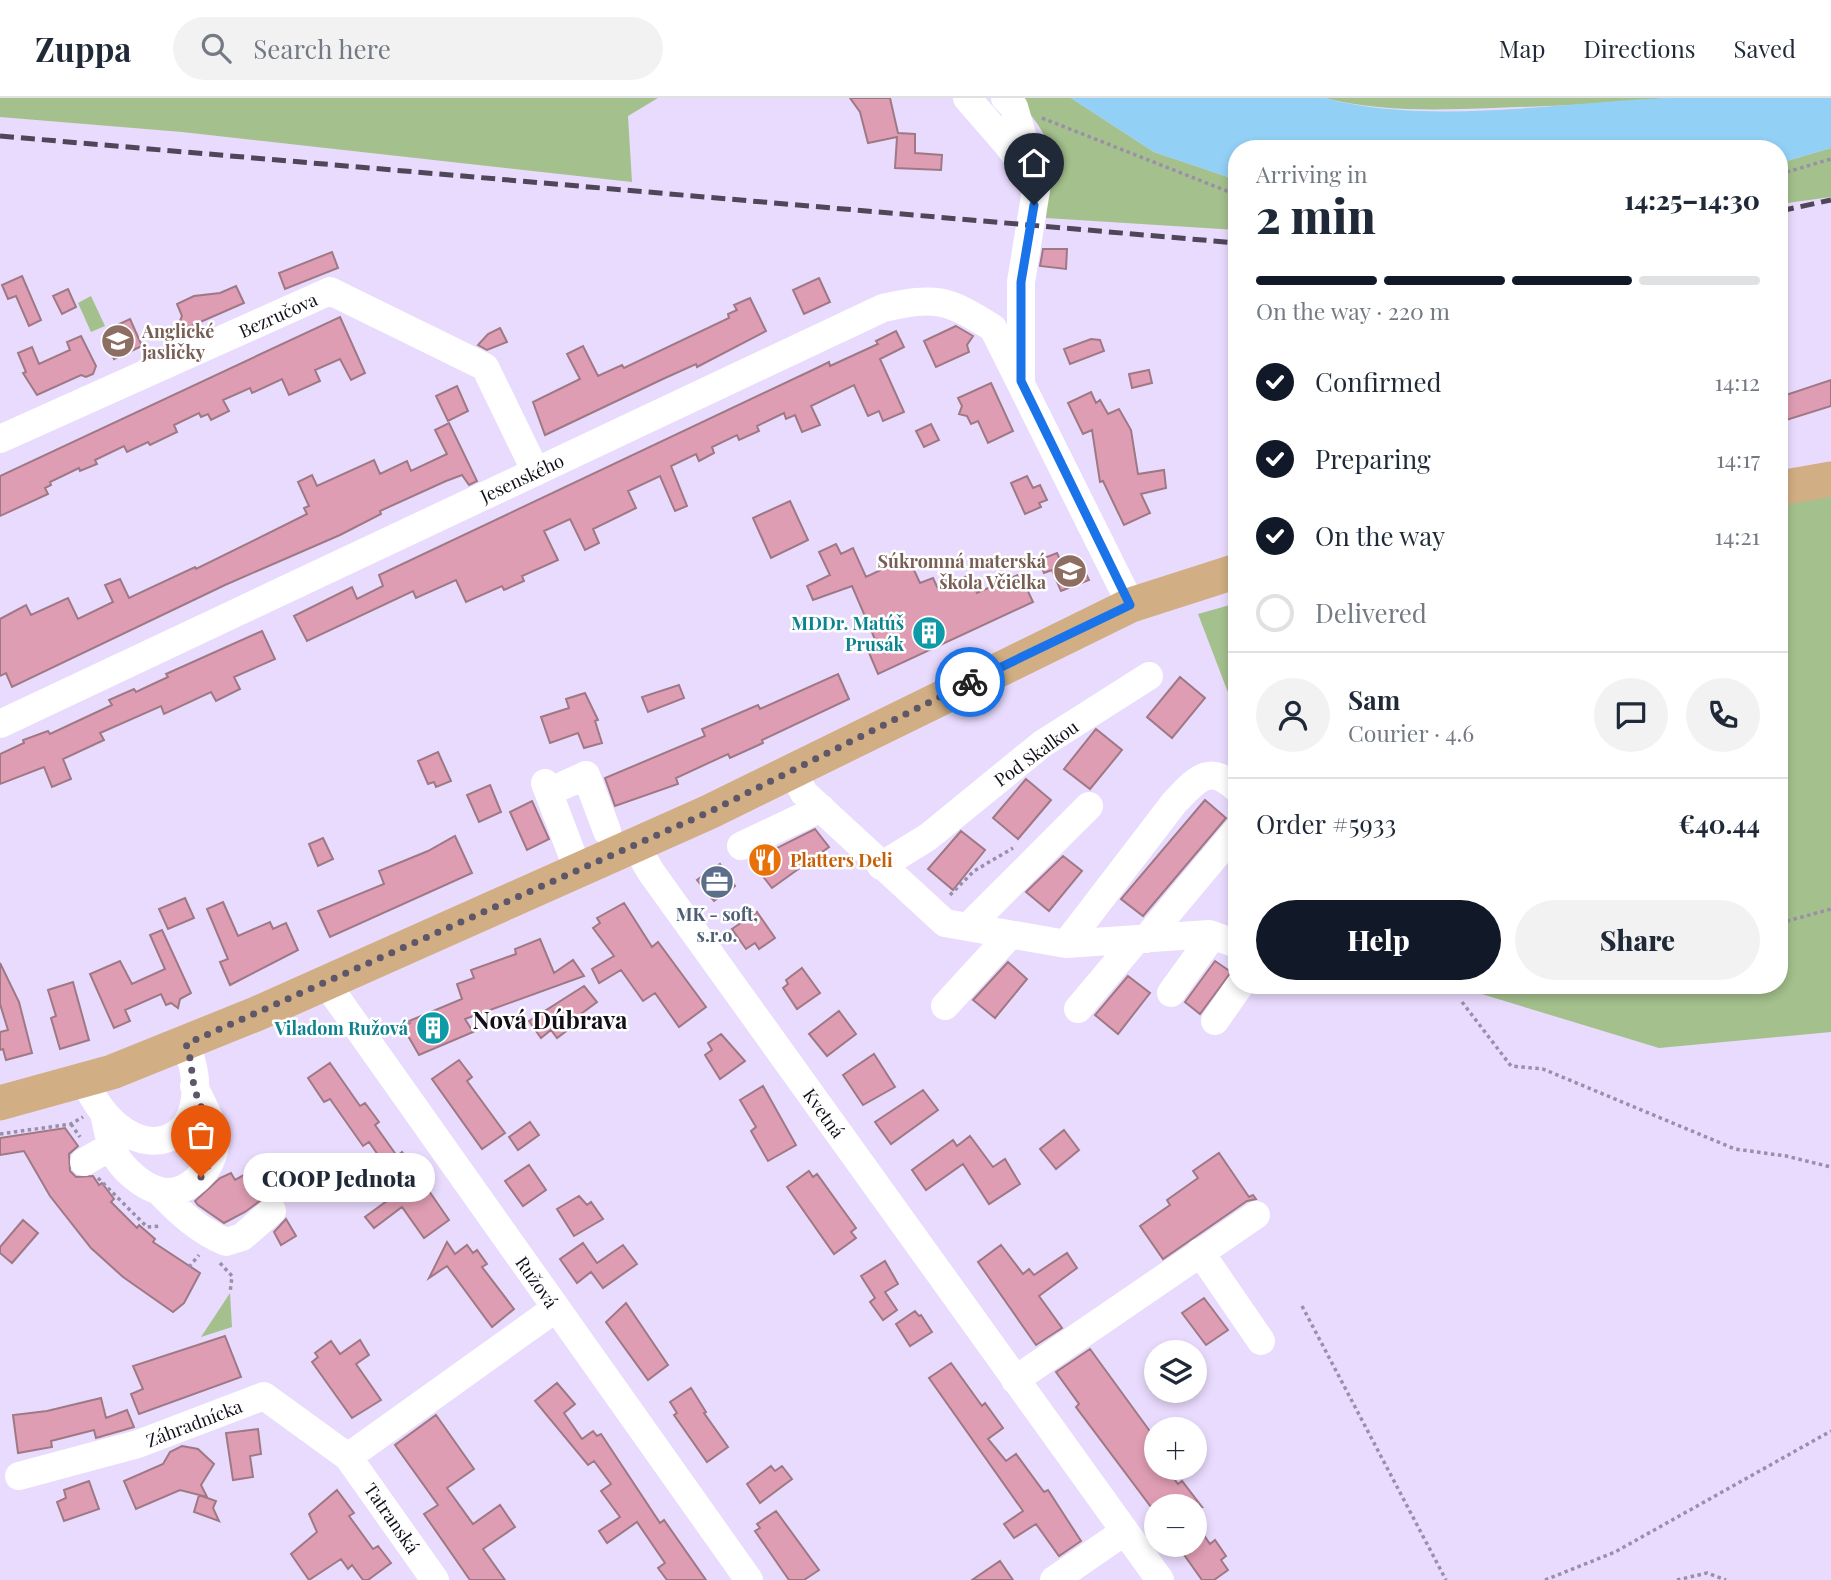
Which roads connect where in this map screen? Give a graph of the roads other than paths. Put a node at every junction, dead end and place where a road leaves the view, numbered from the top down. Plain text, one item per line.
1 (967, 98) edge
2 (1009, 103) edge
3 (1037, 184) junction
4 (1021, 381) junction
5 (0, 439) edge
6 (536, 472) junction
7 (1831, 479) edge
8 (1788, 487) edge
9 (1228, 574) edge
10 (1130, 605) junction
11 (1149, 676) dead end
12 (0, 724) edge
13 (793, 772) junction
14 (1228, 780) edge
15 (1089, 806) dead end
16 (821, 808) junction
17 (621, 838) junction
18 (1228, 840) edge
19 (741, 846) dead end
20 (881, 866) junction
21 (578, 870) junction
22 (968, 927) junction
23 (1010, 934) junction
24 (1141, 939) junction
25 (1225, 940) edge
26 (1066, 944) junction
27 (326, 983) junction
28 (1171, 993) dead end
29 (1234, 994) edge
30 (945, 1006) dead end
31 (1078, 1009) dead end
32 (1215, 1021) dead end
33 (186, 1044) junction
34 (85, 1080) junction
35 (194, 1086) junction
36 (0, 1103) edge
37 (104, 1114) junction
38 (112, 1146) junction
39 (83, 1162) dead end
40 (159, 1191) junction
41 (272, 1211) dead end
42 (1256, 1215) dead end
43 (1200, 1252) junction
44 (556, 1308) junction
45 (1262, 1341) dead end
46 (1015, 1380) junction
47 (348, 1457) junction
48 (19, 1476) dead end
49 (1124, 1532) junction
50 (435, 1580) edge
51 (749, 1580) edge
52 (1054, 1580) edge
53 (1160, 1580) edge

1 - 3 street
2 - 3 street
3 - 4 street, Jesenského
4 - 6 street, Jesenského
4 - 10 street, Jesenského
5 - 6 street, Bezručova
6 - 12 street, Jesenského
7 - 8 main road
9 - 10 main road
10 - 13 main road
11 - 20 street, Pod Skalkou
13 - 16 street
13 - 17 main road
14 - 26 street
15 - 22 street
16 - 19 street
16 - 20 street
17 - 21 main road
17 - 21 street, Kvetná
17 - 46 street, Kvetná
18 - 24 street
20 - 22 street
21 - 27 main road
22 - 23 street
23 - 26 street
23 - 30 street
24 - 25 street
24 - 26 street
24 - 31 street
25 - 28 street
27 - 33 main road
27 - 44 street, Ružová
29 - 32 street
33 - 34 main road
33 - 35 street
34 - 36 main road
34 - 37 street
35 - 37 street
35 - 40 street
37 - 38 street
38 - 39 street
38 - 40 street
40 - 41 street
42 - 43 street
43 - 45 street
43 - 46 street
44 - 47 street
44 - 51 street, Ružová
46 - 49 street, Kvetná
47 - 48 street, Záhradnícka
47 - 50 street, Tatranská
49 - 52 street
49 - 53 street, Kvetná

